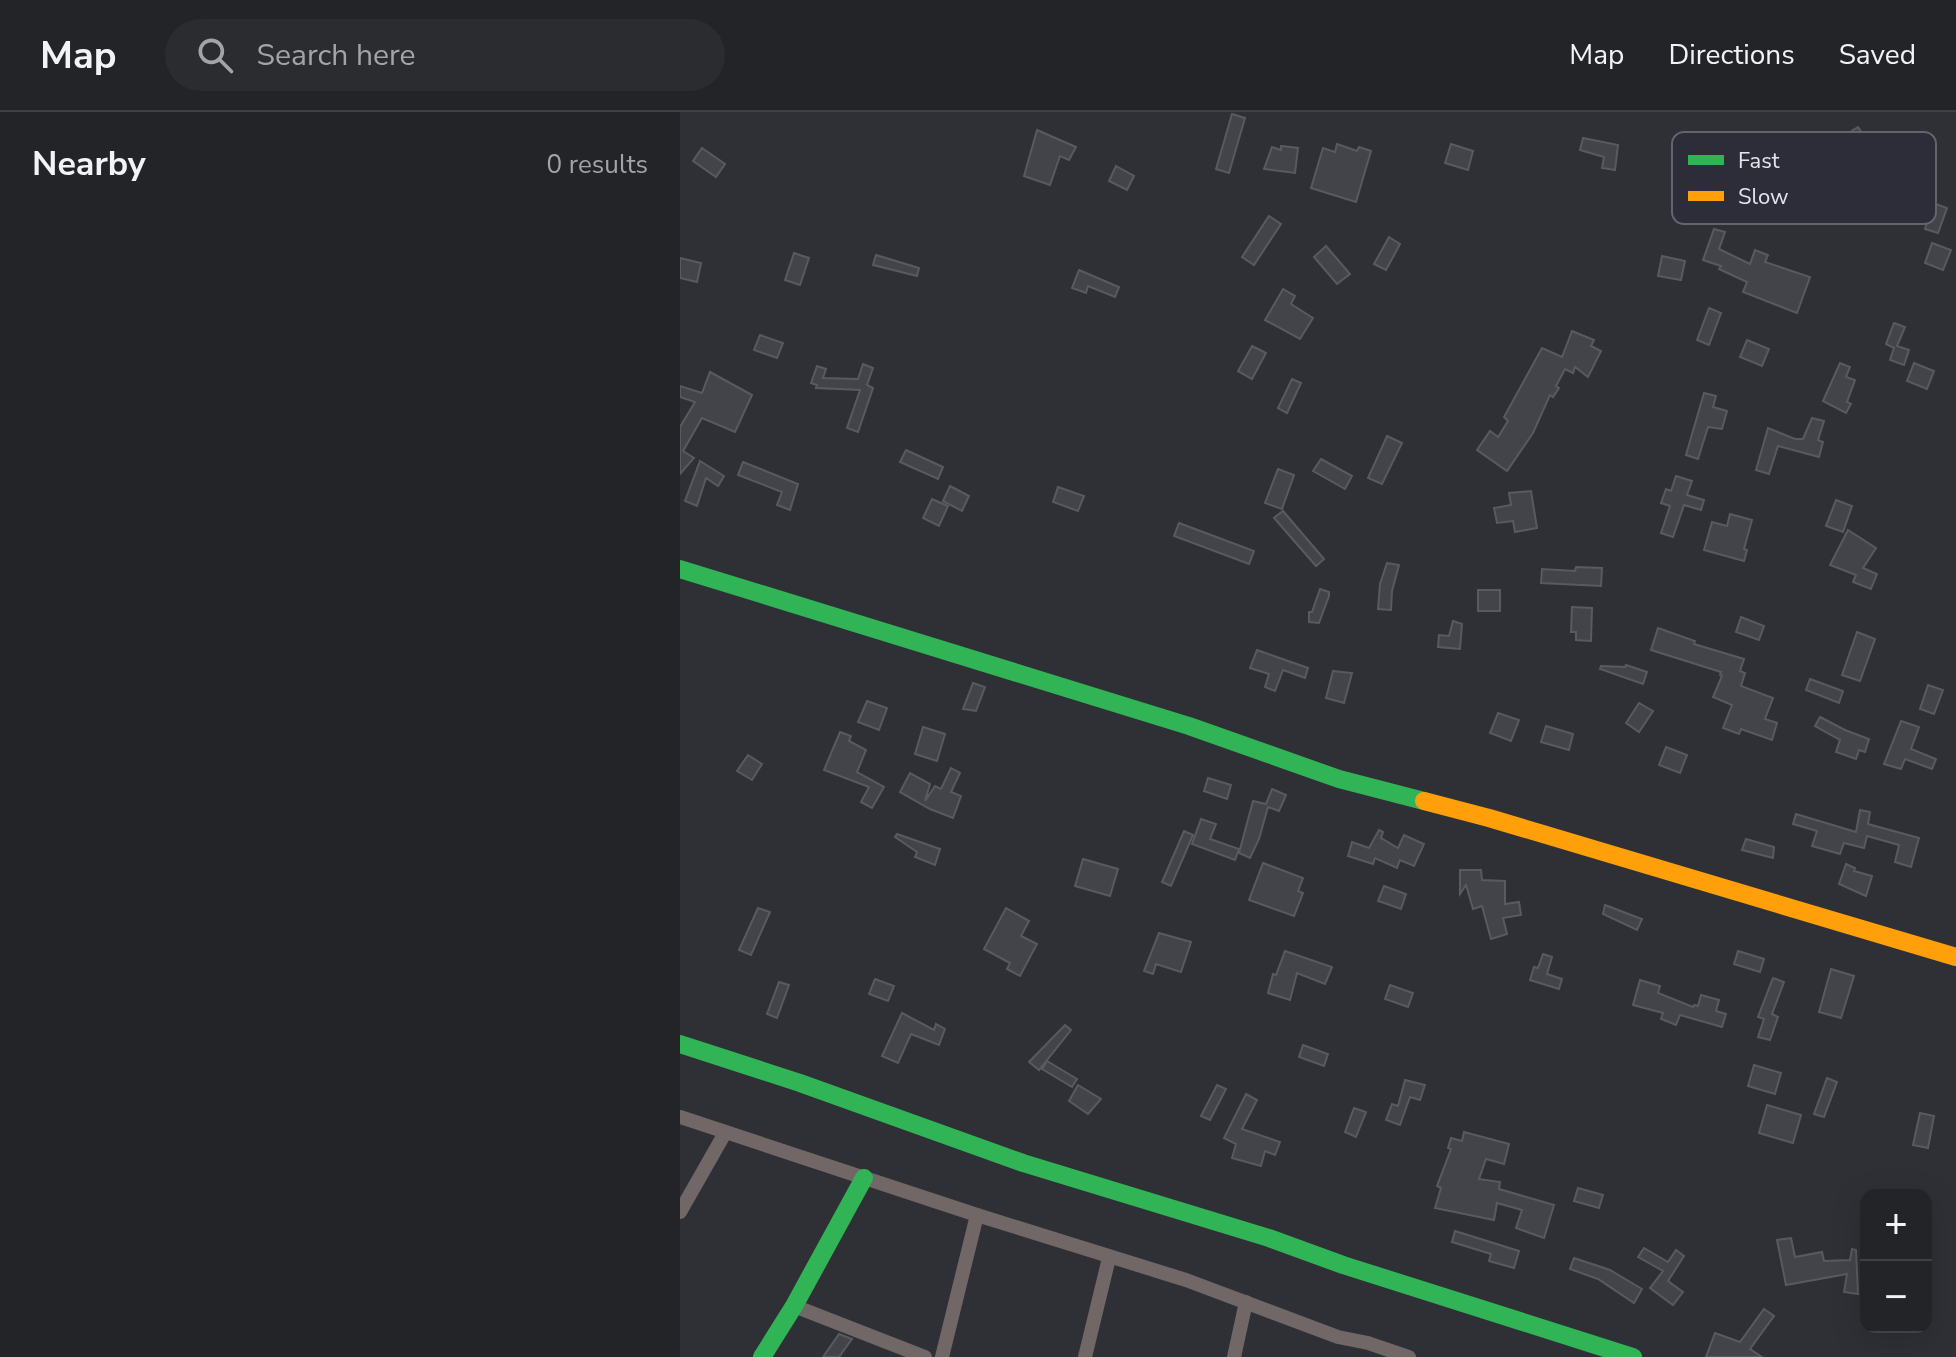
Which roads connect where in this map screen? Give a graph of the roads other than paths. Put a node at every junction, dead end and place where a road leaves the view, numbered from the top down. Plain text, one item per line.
1 (680, 569) edge
2 (1956, 957) edge
3 (680, 1044) edge
4 (680, 1117) edge
5 (725, 1133) junction
6 (864, 1178) junction
7 (680, 1212) edge
8 (977, 1215) junction
9 (1109, 1258) junction
10 (1246, 1302) junction
11 (794, 1306) junction
12 (1366, 1350) edge
13 (762, 1357) edge
14 (925, 1357) edge
15 (942, 1357) edge
16 (1085, 1357) edge
17 (1234, 1357) edge
18 (1409, 1357) edge
19 (1633, 1357) edge

1 - 2 street
3 - 19 street
4 - 5 street
5 - 6 street
5 - 7 street
6 - 8 street
6 - 11 street
8 - 9 street
8 - 15 street
9 - 10 street
9 - 16 street
10 - 12 street
10 - 17 street
11 - 13 street
11 - 14 street
12 - 18 street

